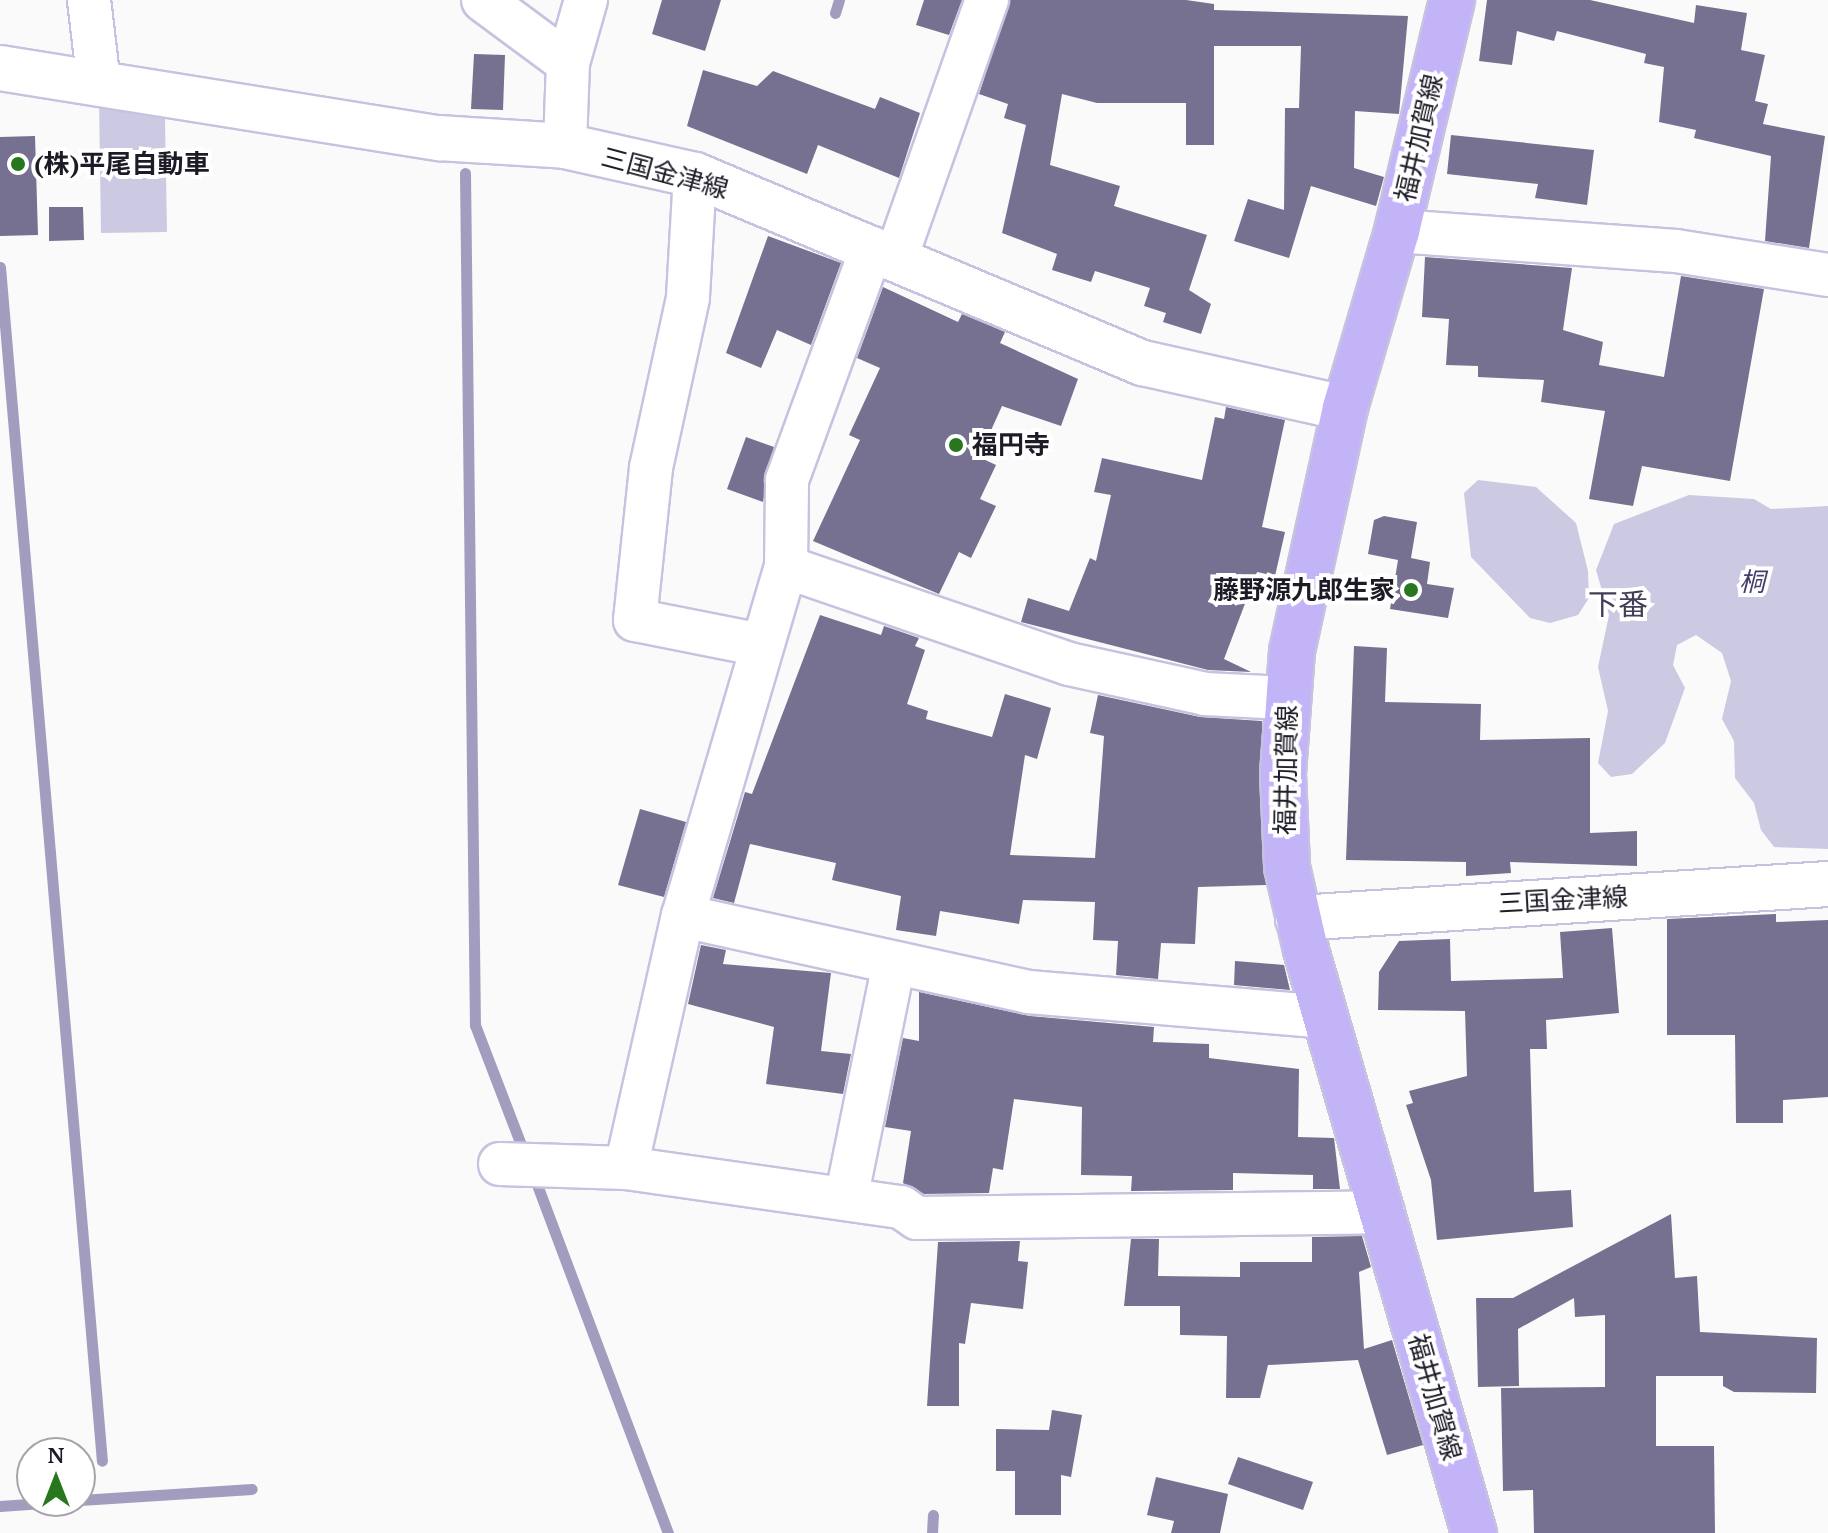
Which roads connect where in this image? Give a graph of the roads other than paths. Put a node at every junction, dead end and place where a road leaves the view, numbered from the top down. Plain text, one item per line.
1 (89, 0) edge
2 (483, 0) edge
3 (586, 0) edge
4 (987, 0) edge
5 (1452, 0) edge
6 (568, 63) junction
7 (0, 68) edge
8 (99, 84) junction
9 (565, 146) junction
10 (695, 175) junction
11 (1397, 231) junction
12 (884, 253) junction
13 (1828, 275) edge
14 (1345, 408) junction
15 (786, 567) junction
16 (761, 645) junction
17 (1286, 698) junction
18 (1828, 884) edge
19 (683, 916) junction
20 (1298, 918) junction
21 (893, 967) junction
22 (1325, 1017) junction
23 (500, 1164) dead end
24 (626, 1168) junction
25 (846, 1199) junction
26 (1383, 1212) junction
27 (1474, 1533) edge

1 - 8 street
2 - 6 street
3 - 6 street
4 - 12 street
5 - 11 main road, 福井加賀線
6 - 9 street
7 - 8 main road, 三国金津線
8 - 9 main road, 三国金津線
9 - 10 main road, 三国金津線
10 - 12 main road, 三国金津線
10 - 16 street
11 - 13 street
11 - 14 main road, 福井加賀線
12 - 14 main road, 三国金津線
12 - 15 street
14 - 17 main road, 福井加賀線
15 - 16 street
15 - 17 street
16 - 19 street
17 - 20 main road, 福井加賀線
18 - 20 main road, 三国金津線
19 - 21 street
19 - 24 street
20 - 22 main road, 福井加賀線
21 - 22 street
21 - 25 street
22 - 26 main road, 福井加賀線
23 - 24 street
24 - 25 street
25 - 26 street
26 - 27 main road, 福井加賀線

